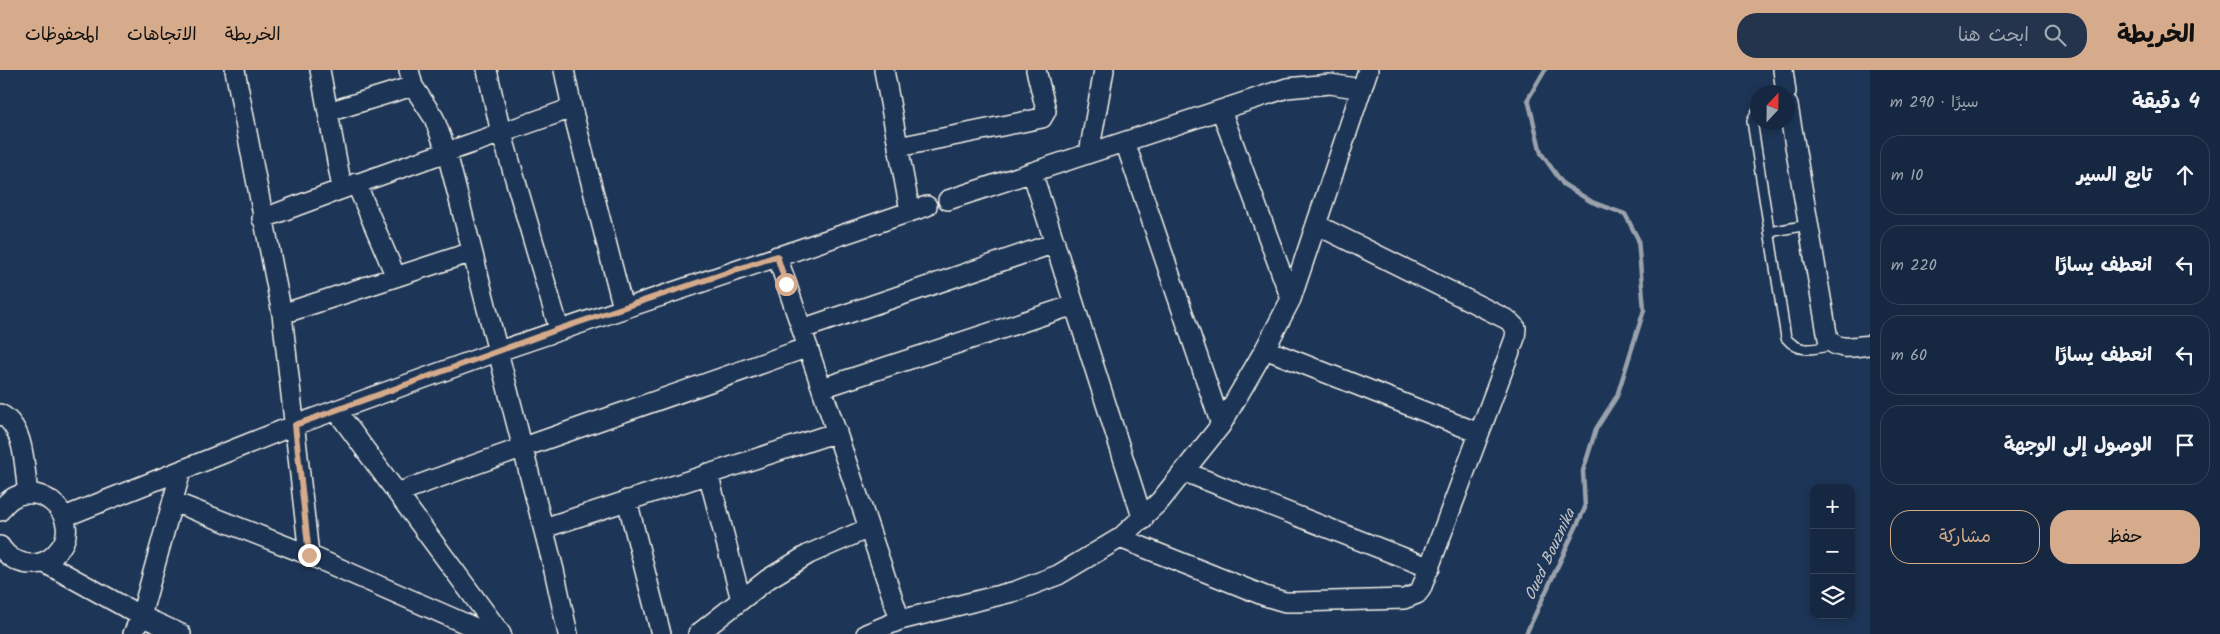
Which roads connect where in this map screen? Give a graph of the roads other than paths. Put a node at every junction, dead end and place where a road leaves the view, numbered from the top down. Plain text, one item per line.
1 (234, 70) edge
2 (320, 70) edge
3 (487, 70) edge
4 (564, 70) edge
5 (884, 70) edge
6 (1036, 70) edge
7 (1104, 70) edge
8 (1368, 70) edge
9 (1783, 70) edge
10 (411, 78) edge
11 (1785, 85) edge
12 (1362, 89) junction
13 (572, 108) junction
14 (1221, 110) junction
15 (328, 112) junction
16 (1753, 130) edge
17 (1792, 130) edge
18 (501, 133) junction
19 (1124, 142) junction
20 (898, 147) junction
21 (447, 153) junction
22 (1089, 153) junction
23 (1032, 172) junction
24 (349, 186) junction
25 (948, 200) dead end
26 (262, 219) junction
27 (1317, 225) junction
28 (1808, 225) junction
29 (1769, 232) junction
30 (1054, 243) junction
31 (472, 252) junction
32 (777, 256) junction
33 (396, 277) junction
34 (1291, 299) junction
35 (1074, 305) junction
36 (623, 308) junction
37 (282, 314) junction
38 (559, 329) junction
39 (802, 329) junction
40 (1833, 345) junction
41 (1870, 345) edge
42 (808, 347) junction
43 (1265, 349) junction
44 (499, 351) junction
45 (822, 388) junction
46 (336, 410) junction
47 (0, 414) edge
48 (295, 425) junction
49 (1221, 425) junction
50 (837, 432) junction
51 (1479, 433) junction
52 (522, 446) junction
53 (182, 470) junction
54 (1185, 472) junction
55 (708, 473) junction
56 (397, 493) junction
57 (28, 494) junction
58 (627, 500) junction
59 (174, 502) junction
60 (0, 511) edge
61 (64, 517) junction
62 (1142, 520) junction
63 (544, 528) junction
64 (869, 528) junction
65 (1120, 538) junction
66 (0, 546) edge
67 (309, 555) junction
68 (43, 562) junction
69 (1430, 568) junction
70 (741, 600) junction
71 (141, 616) junction
72 (900, 620) junction
73 (133, 634) edge
74 (181, 634) edge
75 (489, 634) edge
76 (501, 634) edge
77 (568, 634) edge
78 (661, 634) edge
79 (698, 634) edge
80 (866, 634) edge

1 - 26 street
2 - 15 street
3 - 18 street
4 - 13 street
5 - 20 street
6 - 20 street
7 - 22 street
8 - 12 street
9 - 11 street
10 - 15 street
10 - 21 street
12 - 14 street
12 - 27 street
13 - 18 street
13 - 36 street
14 - 19 street
14 - 34 street
15 - 24 street
16 - 29 lane
17 - 28 street
18 - 21 street
18 - 38 street
19 - 22 street
19 - 49 street
20 - 32 street
21 - 24 street
21 - 31 street
22 - 23 street
23 - 25 street
23 - 30 street
24 - 26 street
24 - 33 street
26 - 37 street
27 - 34 street
27 - 51 street
28 - 29 lane
28 - 40 street
29 - 40 lane
30 - 35 street
30 - 39 street
31 - 33 street
31 - 44 street
32 - 36 street
32 - 39 street
33 - 37 street
34 - 43 street
35 - 45 street
35 - 62 street
36 - 38 street
37 - 48 street
38 - 44 street
39 - 42 street
40 - 41 street
42 - 45 street
42 - 52 street
43 - 49 street
43 - 51 street
44 - 46 street
44 - 52 street
45 - 50 street
46 - 48 street
46 - 56 street
47 - 57 street
48 - 53 street
48 - 67 street
49 - 54 street
50 - 55 street
50 - 64 street
51 - 69 street
52 - 56 street
52 - 63 street
53 - 59 street
53 - 61 street
54 - 62 street
54 - 69 street
55 - 58 street
55 - 70 street
56 - 76 street
57 - 60 street
57 - 61 street
58 - 63 street
58 - 78 street
59 - 67 street
59 - 71 street
61 - 68 street
62 - 65 street
63 - 77 street
64 - 70 street
64 - 72 street
65 - 69 street
65 - 72 street
66 - 68 street
67 - 75 street
68 - 71 street
70 - 79 street
71 - 73 street
71 - 74 street
72 - 80 street

